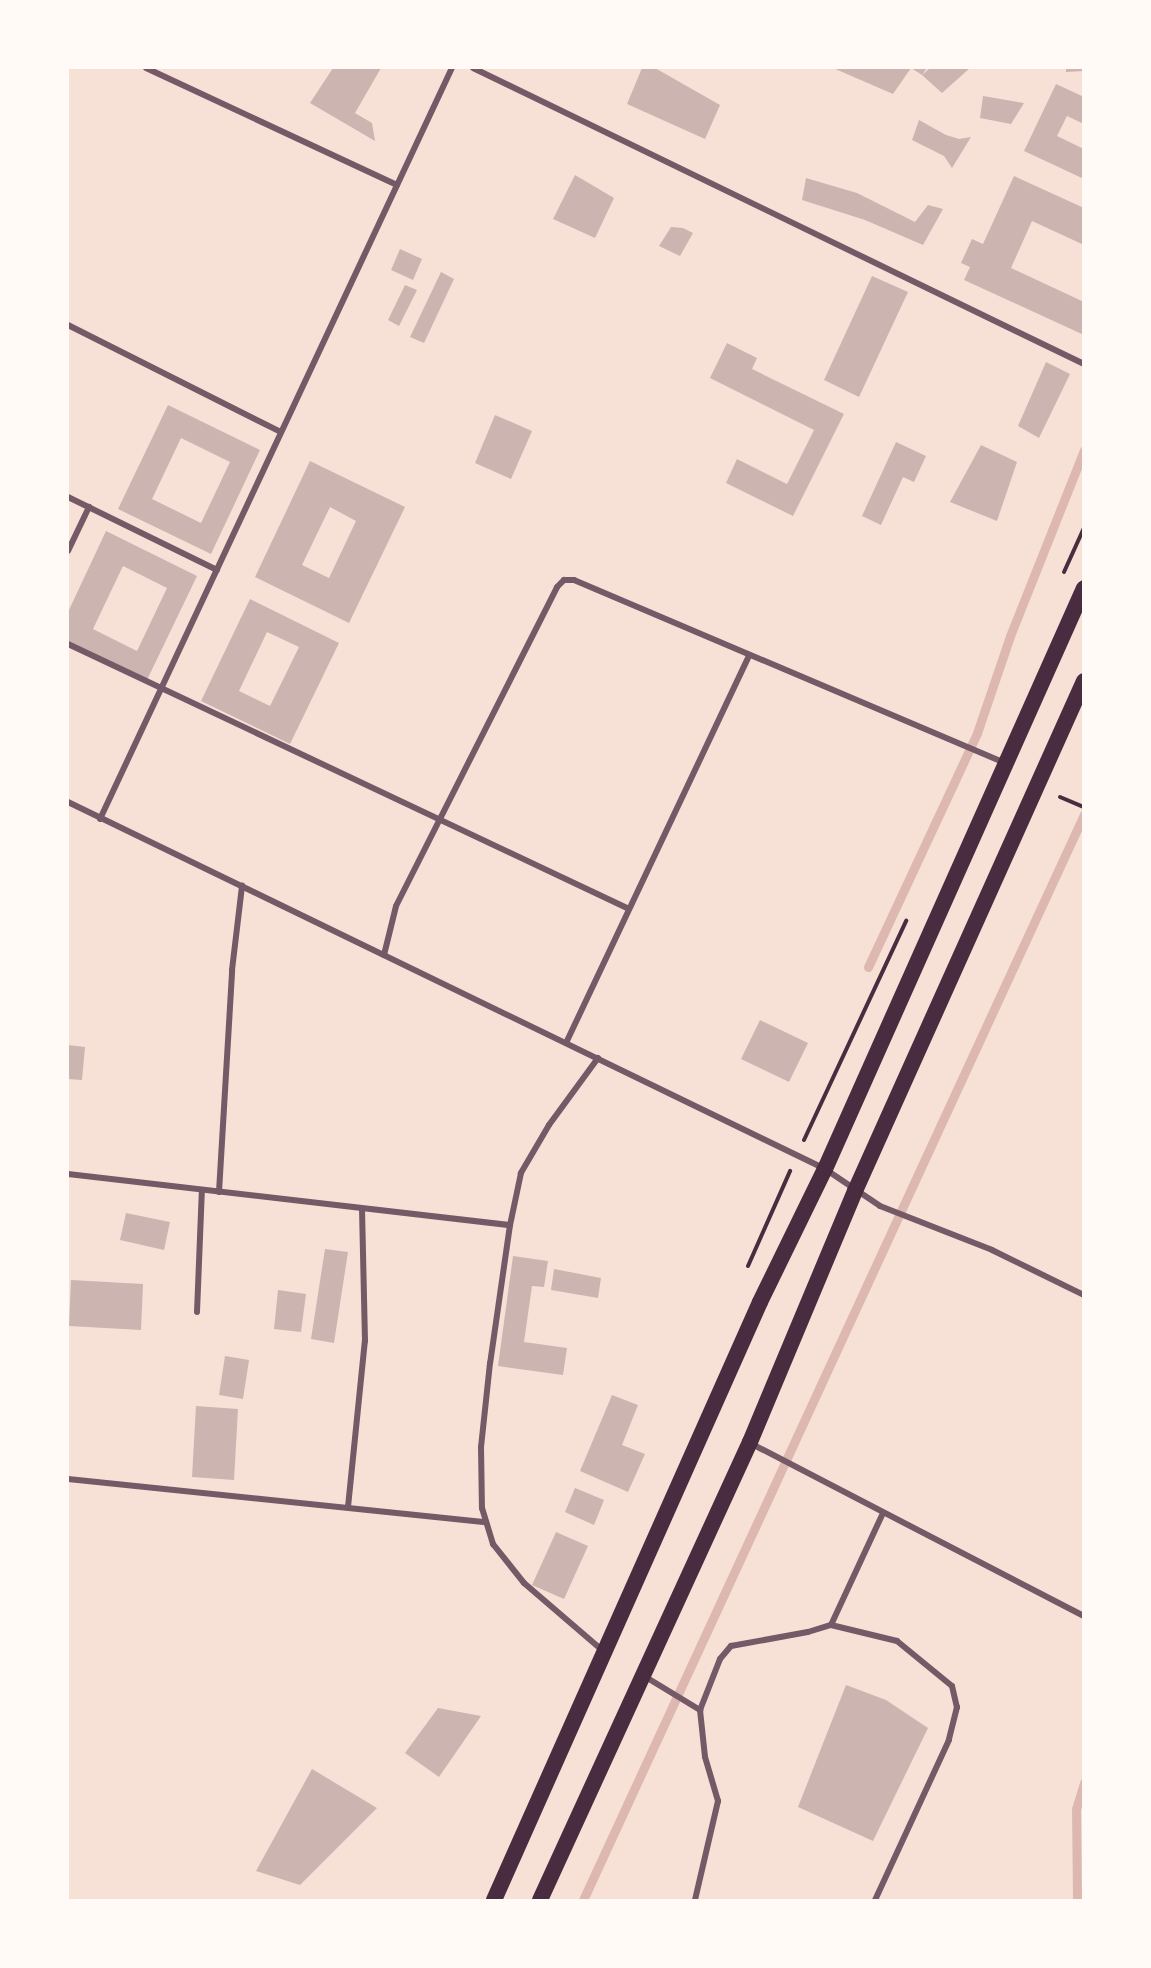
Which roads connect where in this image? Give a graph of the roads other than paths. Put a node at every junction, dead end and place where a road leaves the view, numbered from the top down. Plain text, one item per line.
1 (146, 68) edge
2 (452, 68) edge
3 (473, 68) edge
4 (397, 185) junction
5 (68, 325) edge
6 (1083, 364) edge
7 (281, 432) junction
8 (68, 497) edge
9 (89, 507) junction
10 (68, 551) edge
11 (217, 570) junction
12 (1083, 588) edge
13 (68, 644) edge
14 (749, 655) junction
15 (1083, 681) edge
16 (161, 688) junction
17 (1007, 763) junction
18 (68, 802) edge
19 (100, 819) junction
20 (440, 819) junction
21 (242, 886) junction
22 (629, 909) junction
23 (384, 955) junction
24 (566, 1043) junction
25 (598, 1058) junction
26 (825, 1169) junction
27 (68, 1174) edge
28 (202, 1190) junction
29 (855, 1191) junction
30 (219, 1192) junction
31 (362, 1209) junction
32 (510, 1225) junction
33 (1083, 1294) edge
34 (197, 1312) dead end
35 (750, 1442) junction
36 (68, 1479) edge
37 (348, 1507) junction
38 (883, 1513) junction
39 (486, 1522) junction
40 (1083, 1616) edge
41 (831, 1625) junction
42 (606, 1653) junction
43 (641, 1674) junction
44 (700, 1710) junction
45 (494, 1900) edge
46 (540, 1900) edge
47 (695, 1900) edge
48 (875, 1900) edge

1 - 4 street
2 - 4 street
3 - 6 street
4 - 7 street
5 - 7 street
7 - 11 street
8 - 9 street
9 - 10 street
9 - 11 street
11 - 16 street
12 - 17 highway
13 - 16 street
14 - 17 street
14 - 20 street
14 - 22 street
15 - 29 highway
16 - 19 street
16 - 20 street
17 - 26 highway
18 - 19 street
19 - 21 street
20 - 22 street
20 - 23 street
21 - 23 street
21 - 30 street
22 - 24 street
23 - 24 street
24 - 25 street
25 - 26 street
25 - 32 street
26 - 29 street
26 - 42 highway
27 - 28 street
28 - 30 street
28 - 34 street
29 - 33 street
29 - 35 highway
30 - 31 street
31 - 32 street
31 - 37 street
32 - 39 street
35 - 38 street
35 - 43 highway
36 - 37 street
37 - 39 street
38 - 40 street
38 - 41 street
39 - 42 street
41 - 44 street
41 - 48 street
42 - 45 highway
43 - 44 street
43 - 46 highway
44 - 47 street

